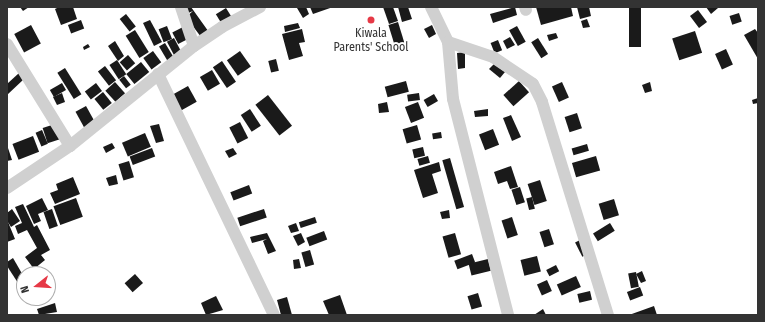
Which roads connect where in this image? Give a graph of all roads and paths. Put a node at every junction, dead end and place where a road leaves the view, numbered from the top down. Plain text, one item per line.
1 (181, 7) edge
2 (260, 7) edge
3 (431, 7) edge
4 (448, 42) junction
5 (7, 44) edge
6 (194, 46) junction
7 (158, 74) junction
8 (70, 146) junction
9 (7, 188) edge
10 (274, 315) edge
11 (508, 315) edge
12 (608, 315) edge

1 - 6 street
2 - 6 street
3 - 4 street
4 - 11 street
4 - 12 street
5 - 8 street
6 - 7 street
7 - 8 street
7 - 10 street
8 - 9 street

